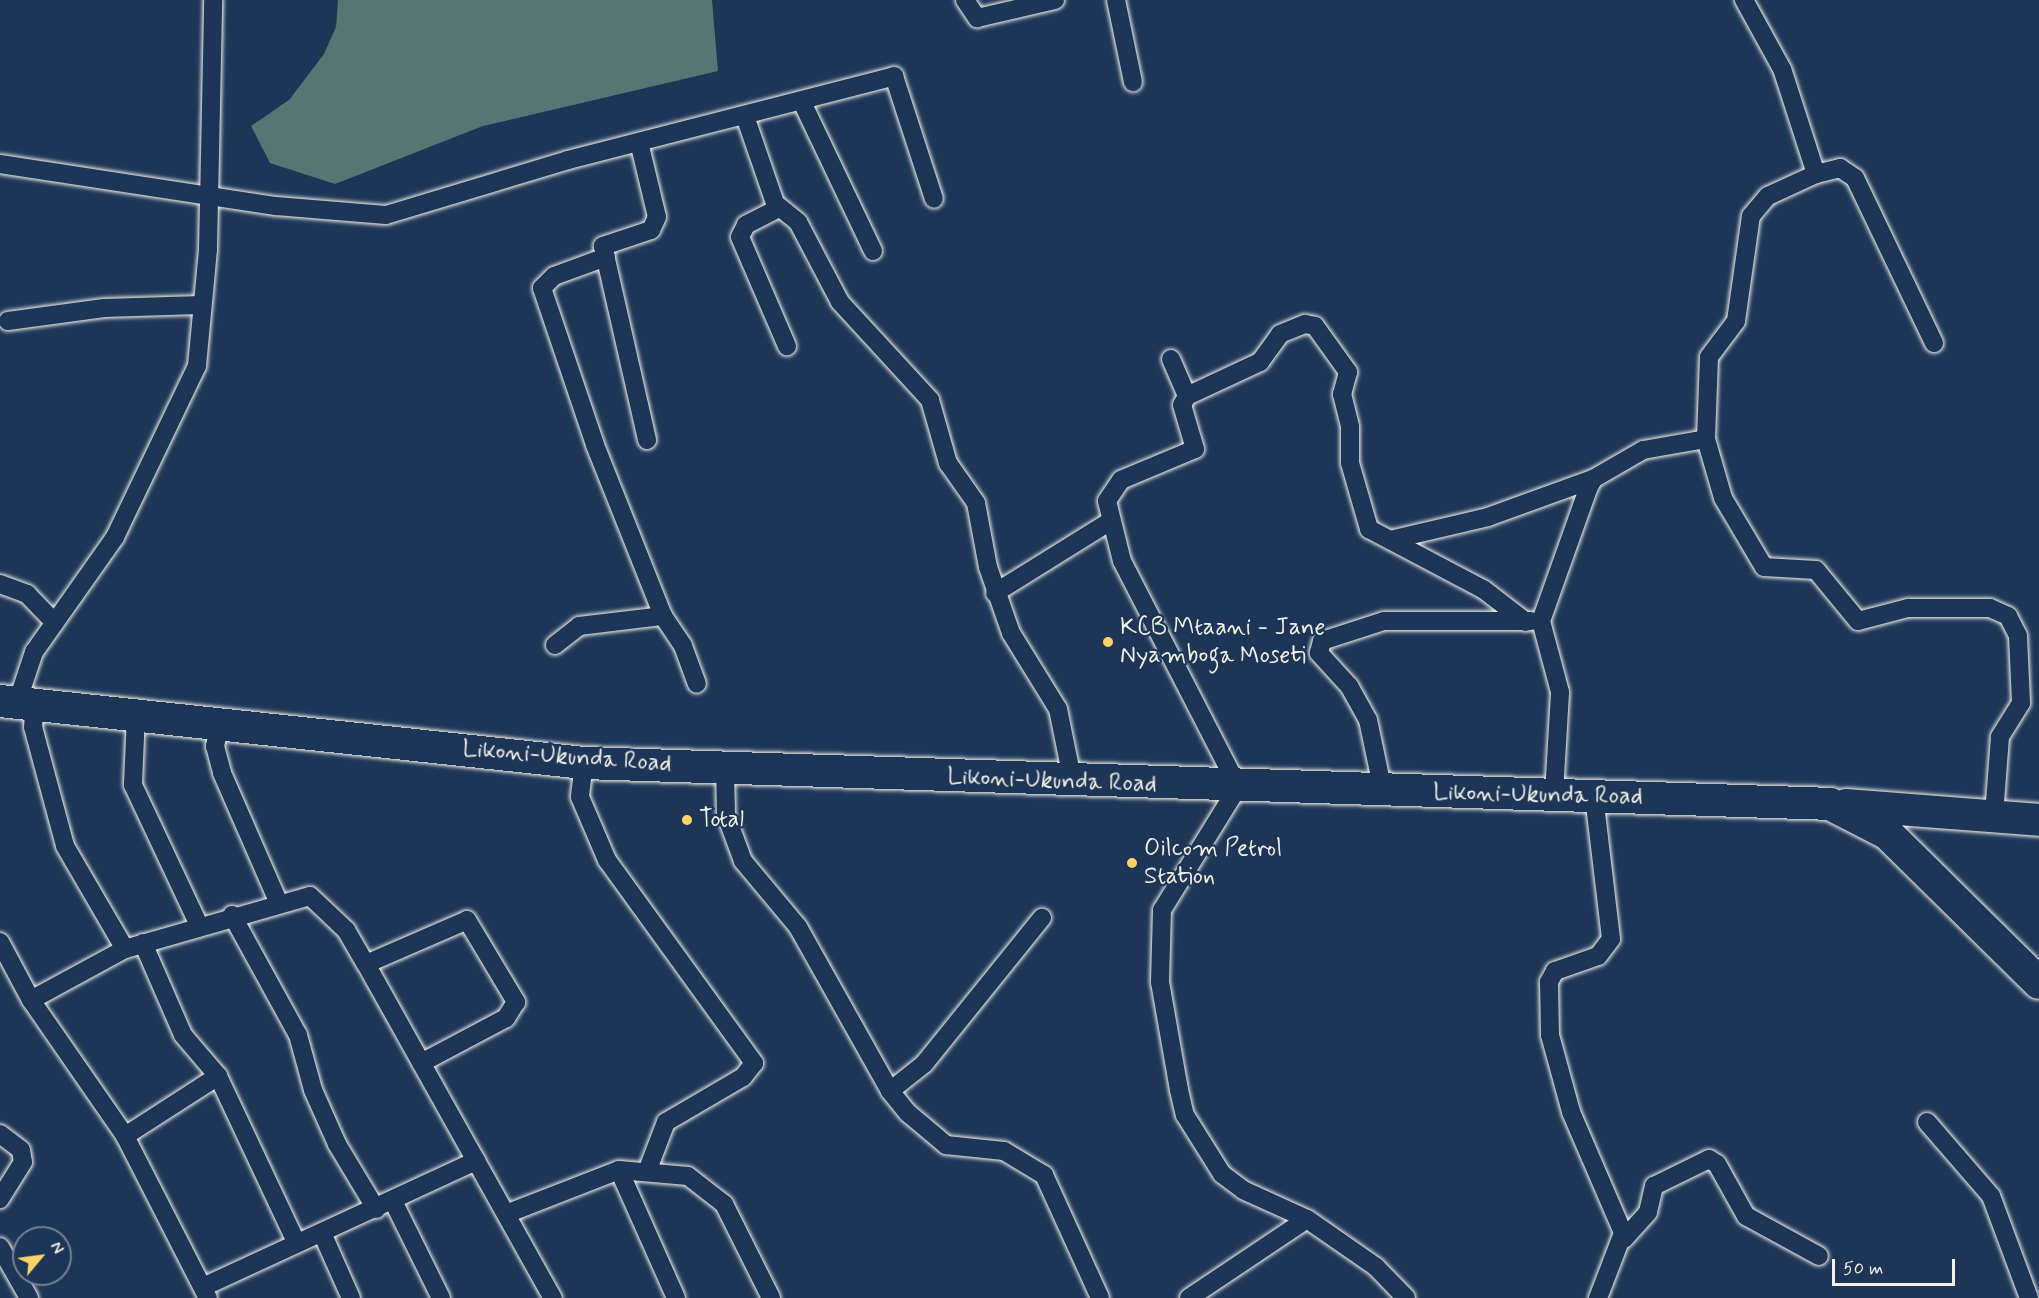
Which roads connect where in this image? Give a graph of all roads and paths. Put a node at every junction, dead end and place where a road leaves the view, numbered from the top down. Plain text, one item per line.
1 (213, 0) edge
2 (965, 0) edge
3 (1055, 0) edge
4 (1116, 0) edge
5 (1743, 0) edge
6 (1133, 82) dead end
7 (802, 102) junction
8 (745, 117) junction
9 (639, 142) junction
10 (0, 164) edge
11 (1816, 174) junction
12 (207, 193) junction
13 (934, 199) dead end
14 (777, 206) junction
15 (873, 251) dead end
16 (606, 257) junction
17 (200, 305) junction
18 (8, 321) dead end
19 (1934, 344) dead end
20 (787, 346) dead end
21 (1171, 359) dead end
22 (1187, 396) junction
23 (1706, 439) junction
24 (647, 440) dead end
25 (1593, 479) junction
26 (1109, 522) junction
27 (1390, 540) junction
28 (0, 584) edge
29 (995, 593) junction
30 (663, 616) junction
31 (1534, 621) junction
32 (55, 623) junction
33 (555, 645) dead end
34 (697, 684) dead end
35 (17, 703) edge
36 (136, 715) junction
37 (219, 724) junction
38 (584, 763) junction
39 (725, 767) junction
40 (1073, 783) junction
41 (1238, 787) junction
42 (1383, 791) junction
43 (1554, 794) junction
44 (1594, 796) junction
45 (1830, 804) junction
46 (1931, 811) junction
47 (1994, 815) junction
48 (2039, 820) edge
49 (1918, 862) junction
50 (279, 901) junction
51 (232, 915) junction
52 (1042, 918) dead end
53 (199, 925) junction
54 (0, 942) edge
55 (143, 943) junction
56 (125, 949) junction
57 (366, 964) junction
58 (2039, 983) edge
59 (31, 1000) junction
60 (421, 1063) junction
61 (218, 1076) junction
62 (890, 1091) junction
63 (1927, 1122) dead end
64 (0, 1134) edge
65 (125, 1136) junction
66 (476, 1161) junction
67 (648, 1169) junction
68 (619, 1170) junction
69 (0, 1199) edge
70 (394, 1203) junction
71 (376, 1209) junction
72 (506, 1214) junction
73 (1307, 1219) junction
74 (322, 1233) junction
75 (1624, 1239) junction
76 (296, 1242) junction
77 (0, 1247) edge
78 (1820, 1256) dead end
79 (206, 1293) edge
80 (29, 1298) edge
81 (351, 1298) edge
82 (441, 1298) edge
83 (553, 1298) edge
84 (676, 1298) edge
85 (771, 1298) edge
86 (1100, 1298) edge
87 (1189, 1298) edge
88 (1406, 1298) edge
89 (1598, 1298) edge
90 (2029, 1298) edge

1 - 12 street
2 - 3 street
4 - 6 street
5 - 11 street
7 - 8 street
7 - 13 street
7 - 15 street
8 - 9 street
8 - 14 street
9 - 12 street
9 - 16 street
10 - 12 street
11 - 19 street
11 - 23 street
12 - 17 street
14 - 20 street
14 - 29 street
16 - 24 street
16 - 30 street
17 - 18 street
17 - 32 street
21 - 22 street
22 - 26 street
22 - 27 street
23 - 25 street
23 - 47 street
25 - 27 street
25 - 31 street
26 - 29 street
26 - 41 street
27 - 31 street
28 - 32 street
29 - 40 street
30 - 33 street
30 - 34 street
31 - 42 street
31 - 43 street
32 - 35 street
35 - 36 highway, Likoni-Ukunda Road
35 - 56 street
36 - 37 highway, Likoni-Ukunda Road
36 - 53 street
37 - 38 highway, Likoni-Ukunda Road
37 - 50 street
38 - 39 highway, Likoni-Ukunda Road
38 - 67 street
39 - 40 highway, Likoni-Ukunda Road
39 - 62 street
40 - 41 highway, Likoni-Ukunda Road
41 - 42 highway, Likoni-Ukunda Road
41 - 73 street
42 - 43 highway, Likoni-Ukunda Road
43 - 44 highway, Likoni-Ukunda Road
44 - 45 highway, Likoni-Ukunda Road
44 - 75 street
45 - 46 highway
45 - 49 highway, Likoni-Ukunda Road
46 - 47 highway
46 - 49 highway
47 - 48 highway
49 - 58 highway, Likoni-Ukunda Road
50 - 51 street
50 - 57 street
51 - 53 street
51 - 71 street
52 - 62 street
53 - 55 street
54 - 59 street
55 - 56 street
55 - 61 street
56 - 59 street
57 - 60 street
57 - 60 street
59 - 65 street
60 - 66 street
61 - 65 street
61 - 76 street
62 - 86 street
63 - 90 street
64 - 69 street
65 - 79 street
66 - 70 street
66 - 72 street
67 - 68 street
67 - 85 street
68 - 72 street
68 - 84 street
70 - 71 street
70 - 82 street
71 - 74 street
72 - 83 street
73 - 87 street
73 - 88 street
74 - 76 street
74 - 81 street
75 - 78 street
75 - 89 street
76 - 79 street
77 - 80 street

